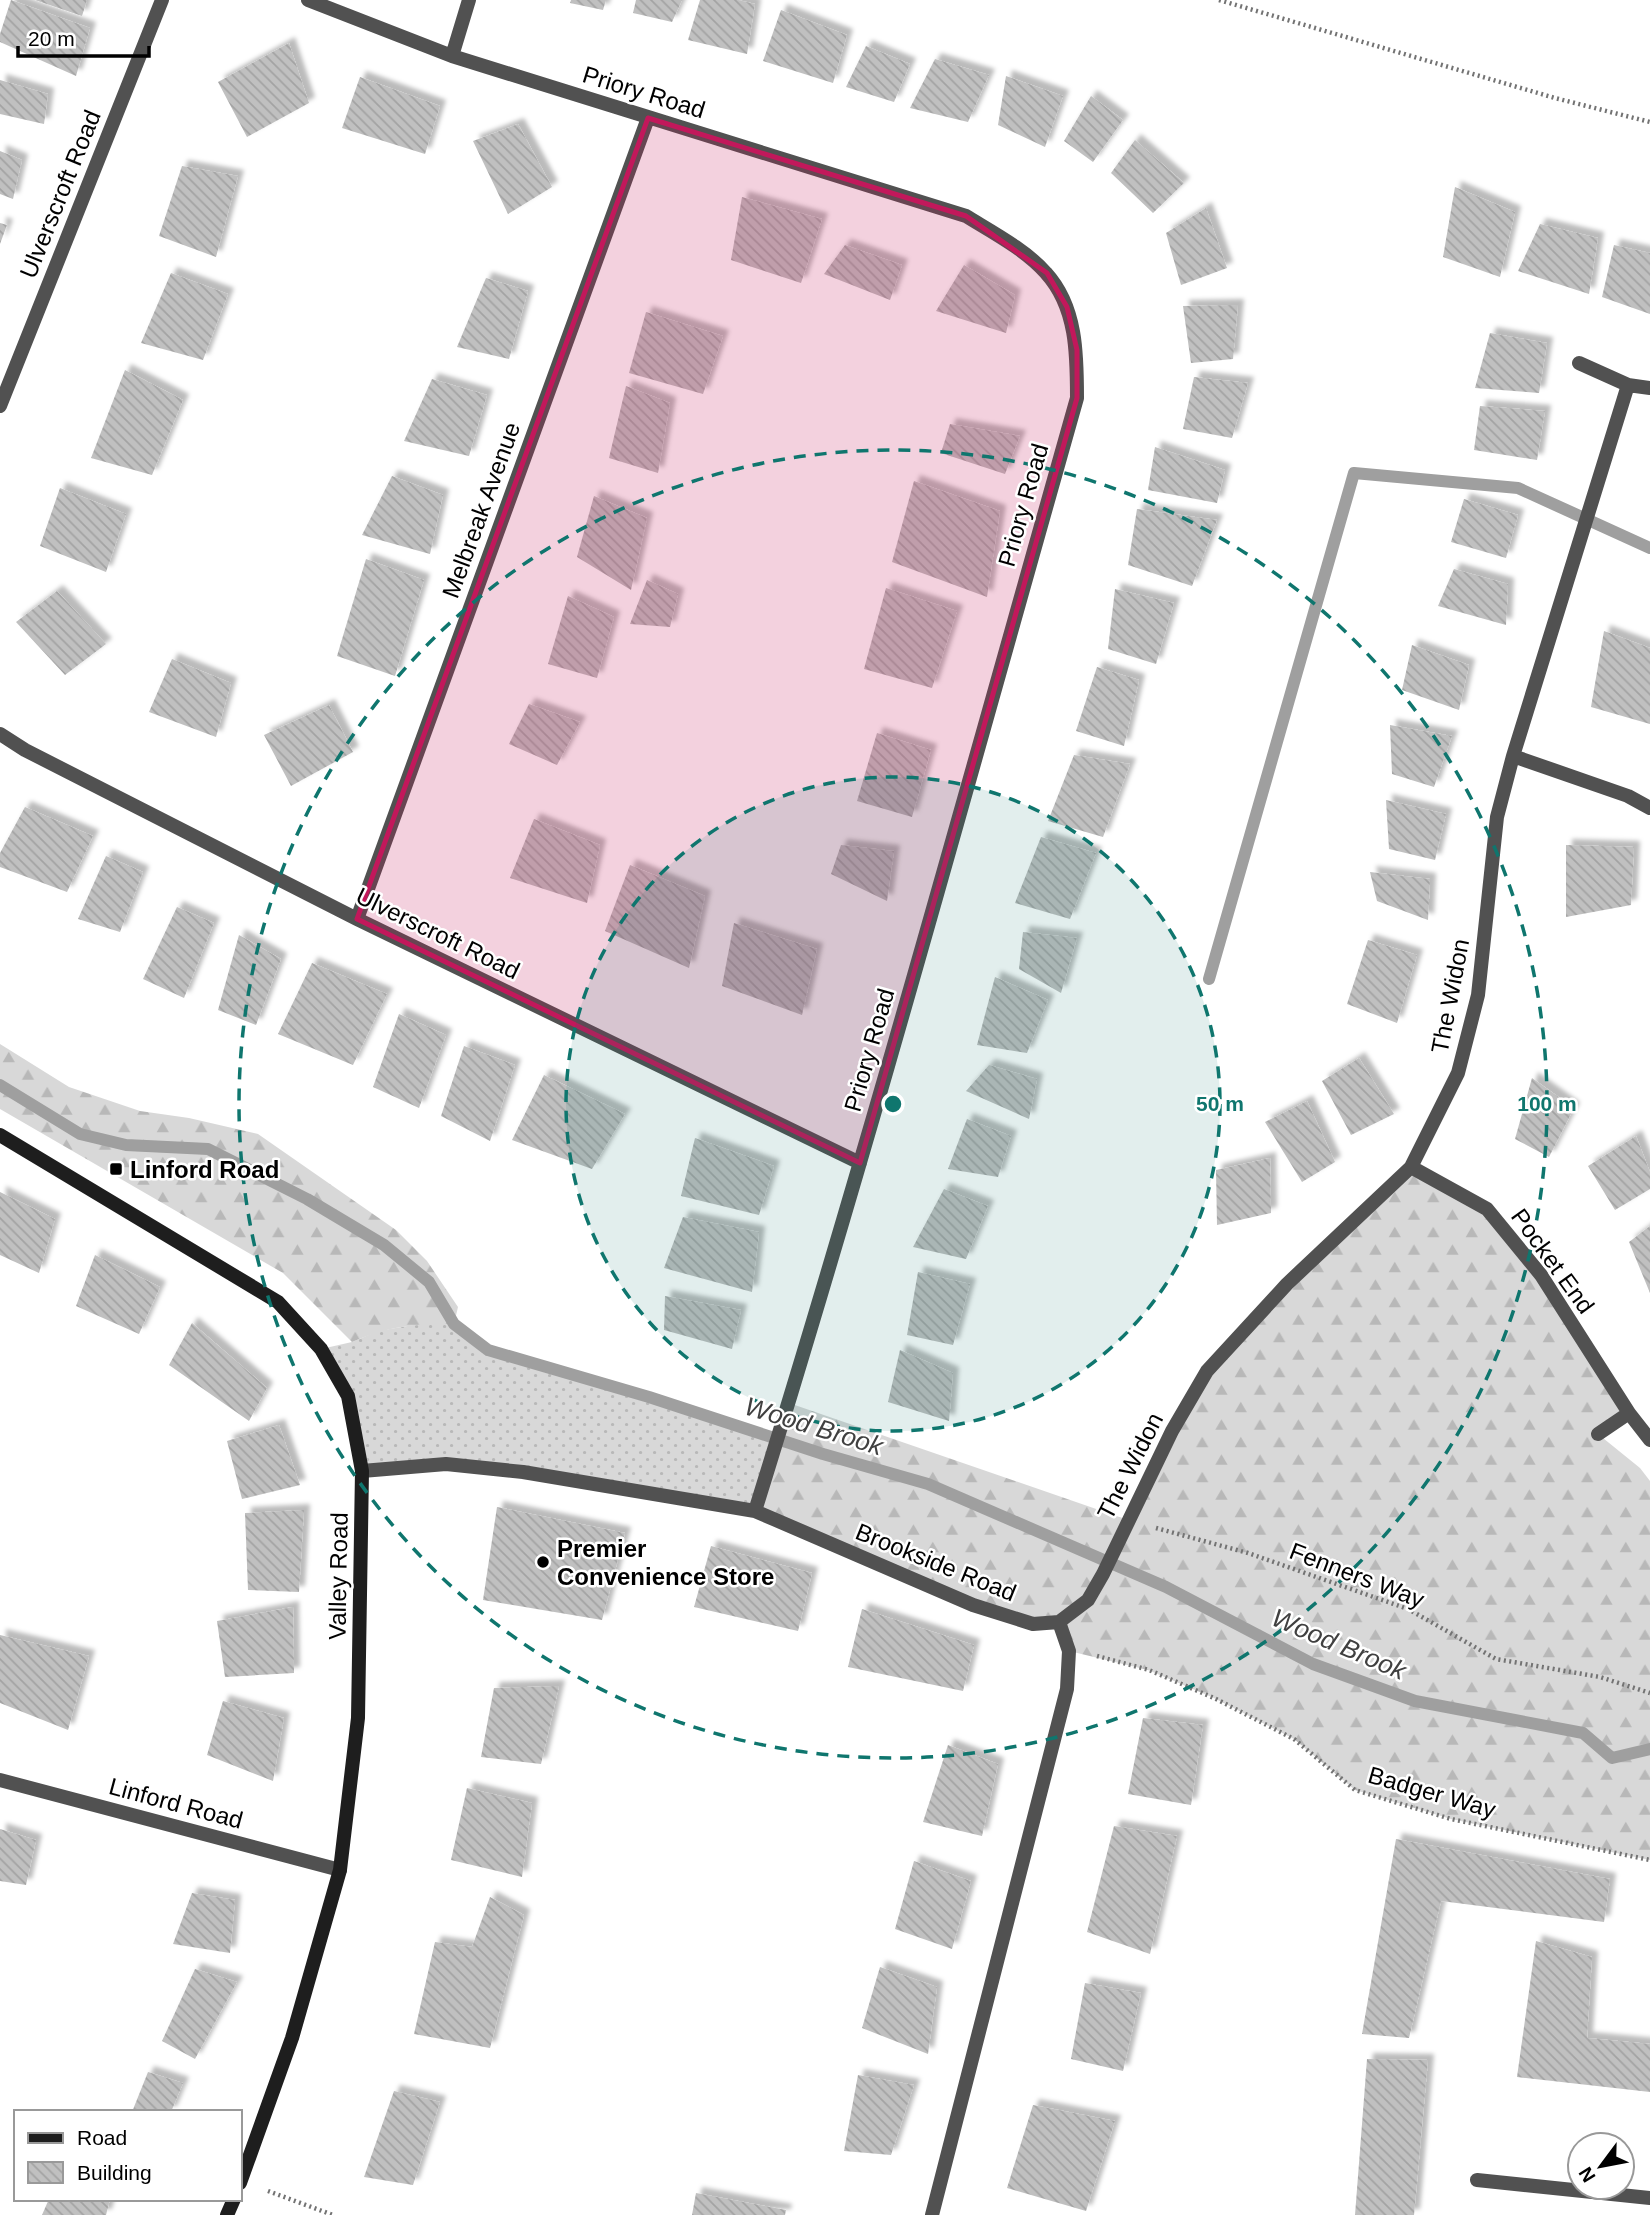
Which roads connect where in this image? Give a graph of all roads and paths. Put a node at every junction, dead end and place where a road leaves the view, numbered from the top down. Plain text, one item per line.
1 (162, 0) edge
2 (308, 0) edge
3 (469, 0) edge
4 (1219, 0) edge
5 (452, 56) junction
6 (648, 118) junction
7 (1650, 122) edge
8 (1579, 363) dead end
9 (1628, 385) junction
10 (1650, 388) edge
11 (0, 406) edge
12 (0, 734) edge
13 (1513, 755) junction
14 (1650, 808) edge
15 (357, 919) junction
16 (0, 1135) edge
17 (860, 1163) junction
18 (1411, 1167) junction
19 (1629, 1413) junction
20 (1598, 1434) dead end
21 (1650, 1440) edge
22 (362, 1471) junction
23 (755, 1511) junction
24 (1128, 1520) junction
25 (1059, 1622) junction
26 (1069, 1651) junction
27 (1650, 1693) edge
28 (0, 1780) edge
29 (1650, 1860) edge
30 (340, 1870) junction
31 (242, 2176) edge
32 (1476, 2180) dead end
33 (242, 2183) edge
34 (1650, 2199) edge
35 (333, 2215) edge
36 (932, 2215) edge

1 - 11 street, Ulverscroft Road
2 - 5 street, Priory Road
3 - 5 street
4 - 7 path
5 - 6 street, Priory Road
6 - 15 street, Melbreak Avenue
6 - 17 street, Priory Road
8 - 9 street
9 - 10 street
9 - 13 street, The Widon
12 - 15 street, Ulverscroft Road
13 - 14 street
13 - 18 street, The Widon
15 - 17 street, Ulverscroft Road
16 - 22 street, Valley Road
17 - 23 street, Priory Road
18 - 19 street, Pocket End
18 - 24 street, The Widon
19 - 20 street
19 - 21 street, Pocket End
22 - 23 street, Brookside Road
22 - 30 street, Valley Road
23 - 25 street, Brookside Road
24 - 25 street, The Widon
24 - 27 path, Fenners Way
25 - 26 street
26 - 29 path, Badger Way
26 - 36 street
28 - 30 street, Linford Road
30 - 31 street, Valley Road
32 - 34 street
33 - 35 path

